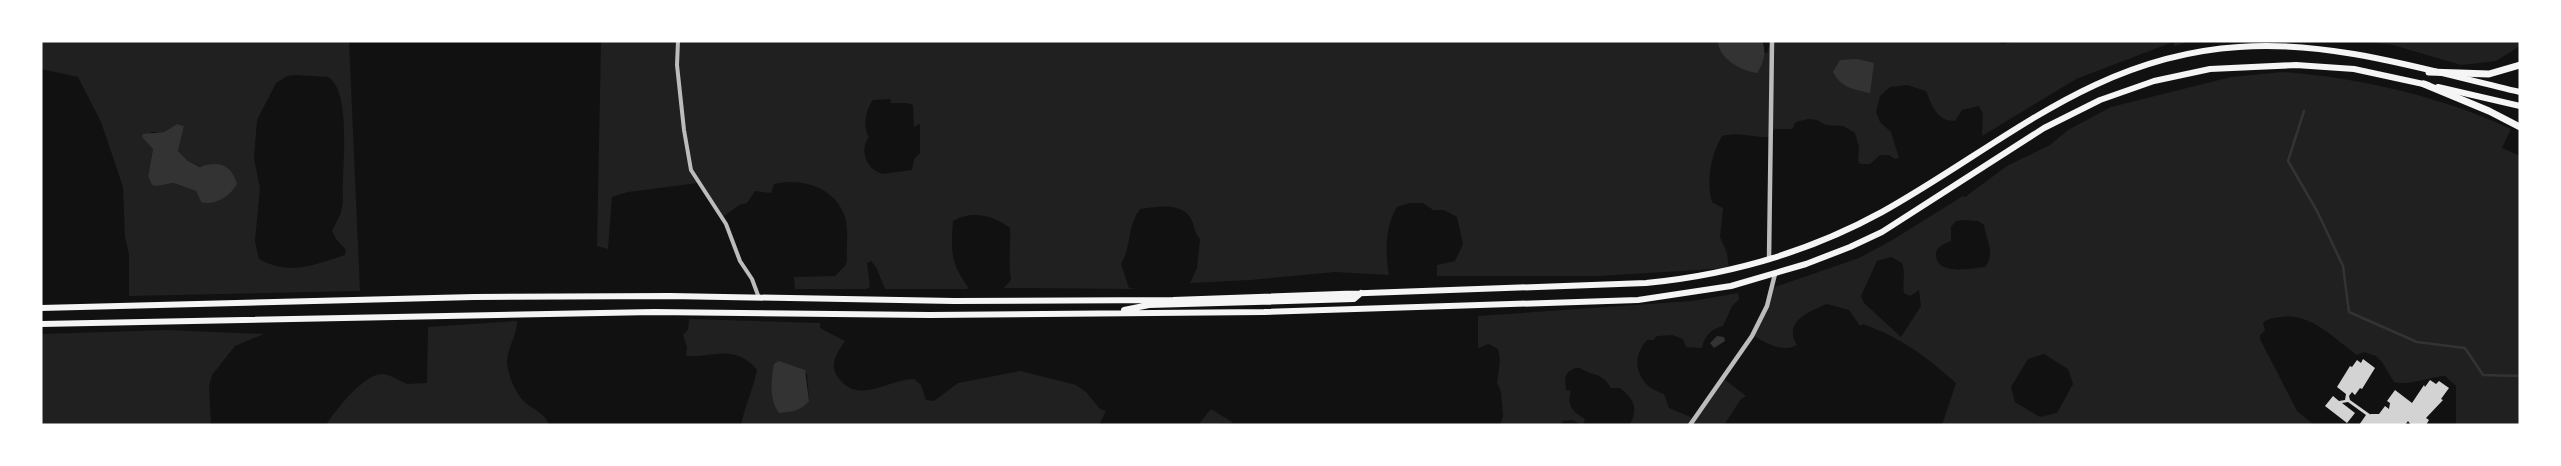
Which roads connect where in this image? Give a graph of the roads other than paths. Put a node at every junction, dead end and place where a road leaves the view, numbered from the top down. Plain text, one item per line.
1 (678, 41) edge
2 (1772, 41) edge
3 (2520, 65) edge
4 (2429, 72) junction
5 (2424, 84) junction
6 (2520, 92) edge
7 (2520, 106) edge
8 (2520, 126) edge
9 (1769, 260) junction
10 (1776, 274) junction
11 (1362, 293) junction
12 (758, 298) junction
13 (41, 308) edge
14 (1105, 313) junction
15 (41, 324) edge
16 (1690, 425) edge

1 - 12 street
2 - 9 street
3 - 4 highway
4 - 6 highway
4 - 9 highway
5 - 7 highway
5 - 8 highway
5 - 10 highway
9 - 11 highway
10 - 14 highway
10 - 16 street
11 - 12 highway
11 - 14 highway
12 - 13 highway
14 - 15 highway

